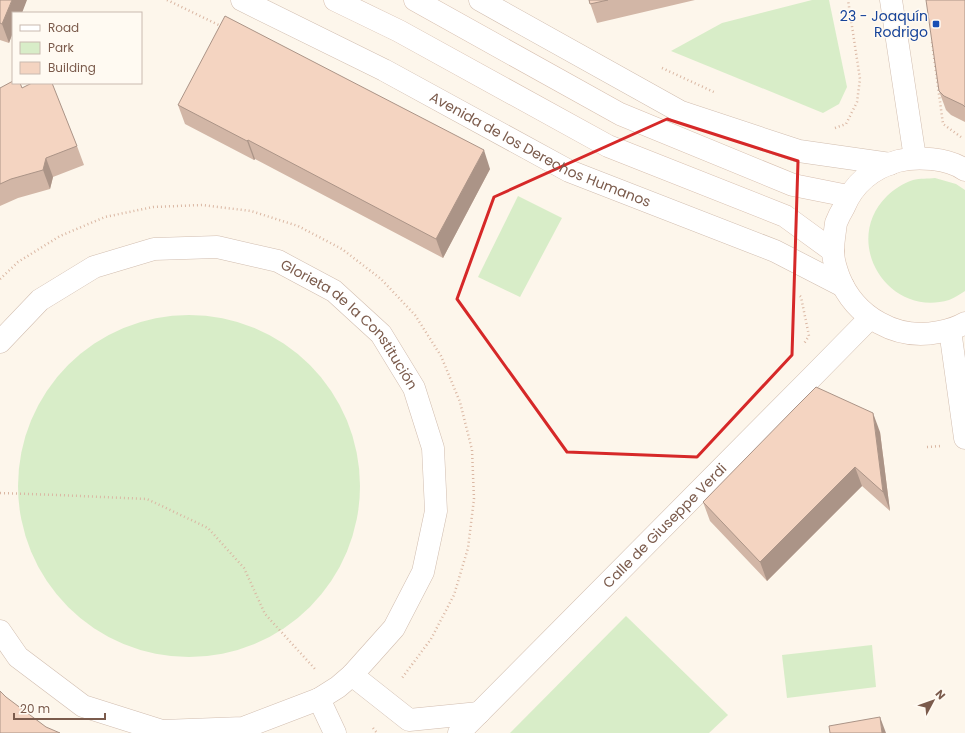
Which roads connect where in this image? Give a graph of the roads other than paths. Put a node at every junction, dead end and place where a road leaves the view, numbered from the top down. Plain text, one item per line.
1 (242, 0) edge
2 (335, 0) edge
3 (415, 0) edge
4 (480, 0) edge
5 (891, 0) edge
6 (914, 158) junction
7 (890, 164) junction
8 (965, 170) edge
9 (848, 196) junction
10 (833, 251) junction
11 (843, 286) junction
12 (870, 318) junction
13 (959, 328) edge
14 (0, 342) edge
15 (965, 438) edge
16 (0, 631) edge
17 (345, 681) junction
18 (319, 699) junction
19 (479, 713) junction
20 (335, 733) edge
21 (459, 733) edge

1 - 11 street, Avenida de los Derechos Humanos
2 - 10 street
3 - 9 street
4 - 7 street
5 - 6 street
6 - 7 street
6 - 8 street
7 - 9 street
9 - 10 street
10 - 11 street
11 - 12 street
12 - 13 street
12 - 19 street, Calle de Giuseppe Verdi
13 - 15 street
14 - 17 street, Glorieta de la Constitución
16 - 18 street, Glorieta de la Constitución
17 - 18 street, Glorieta de la Constitución
17 - 19 street
18 - 20 street
19 - 21 street, Calle de Giuseppe Verdi

